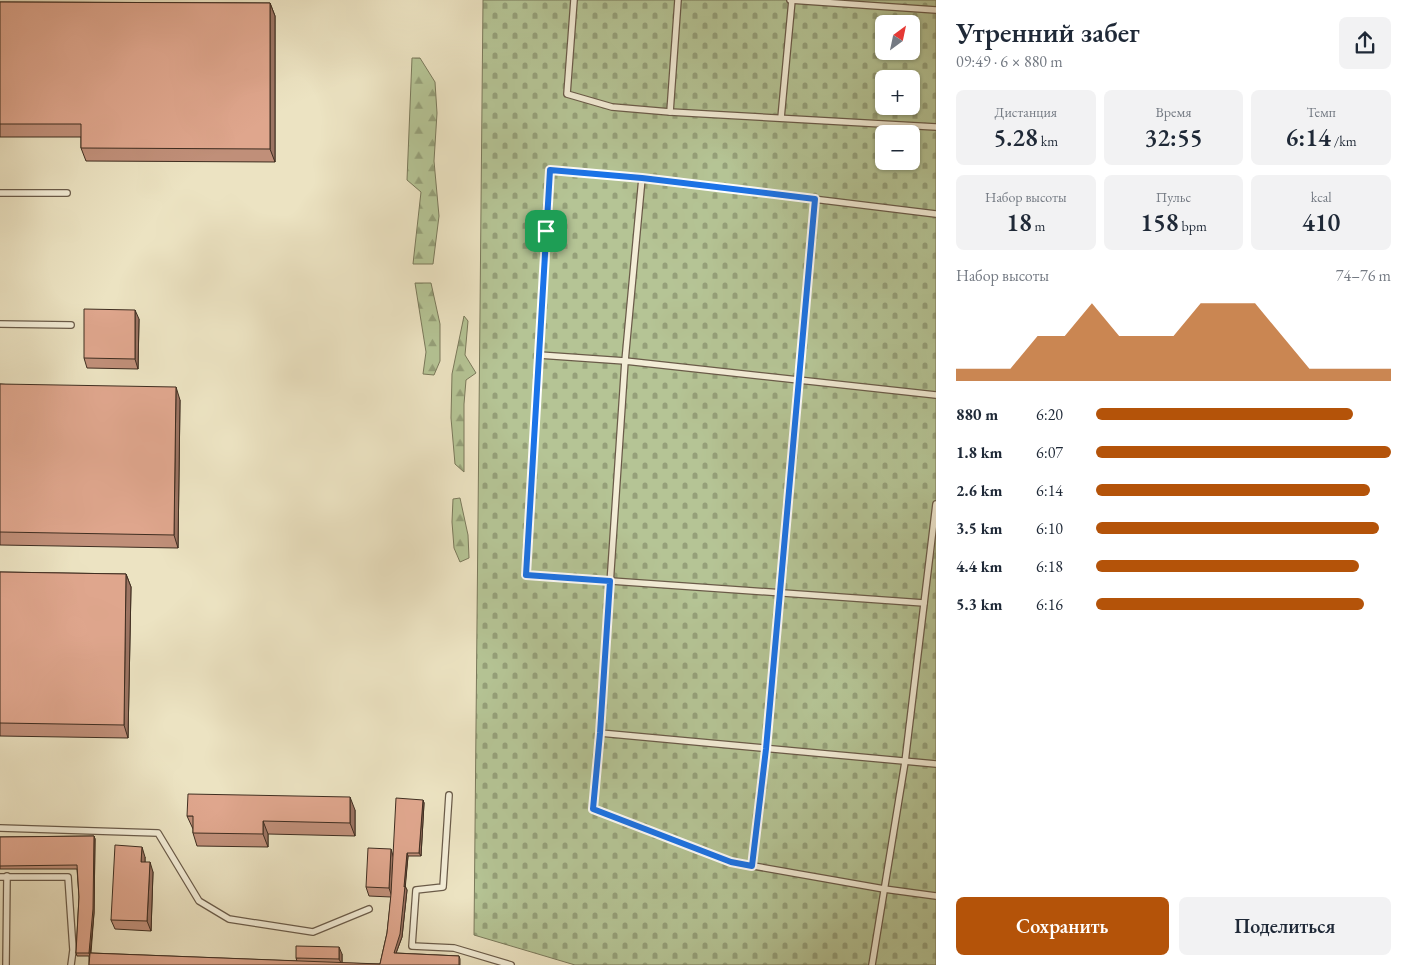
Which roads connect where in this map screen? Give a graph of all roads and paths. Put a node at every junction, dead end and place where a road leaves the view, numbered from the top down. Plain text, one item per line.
1 (574, 0) edge
2 (678, 0) edge
3 (791, 0) edge
4 (936, 10) edge
5 (670, 112) junction
6 (781, 118) junction
7 (936, 127) edge
8 (642, 178) junction
9 (0, 193) edge
10 (67, 193) dead end
11 (815, 199) junction
12 (936, 214) edge
13 (0, 324) edge
14 (71, 325) dead end
15 (539, 355) junction
16 (625, 361) junction
17 (799, 380) junction
18 (936, 395) edge
19 (936, 504) edge
20 (610, 581) junction
21 (780, 593) junction
22 (924, 603) junction
23 (600, 733) junction
24 (766, 749) junction
25 (905, 762) junction
26 (936, 764) edge
27 (450, 796) dead end
28 (0, 828) edge
29 (752, 866) junction
30 (3, 876) edge
31 (884, 889) junction
32 (936, 896) edge
33 (368, 909) dead end
34 (494, 962) edge
35 (6, 965) edge
36 (71, 965) edge
37 (511, 965) edge
38 (872, 965) edge

1 - 5 lane
2 - 5 lane
3 - 4 lane
3 - 6 lane
5 - 6 lane
6 - 7 lane
8 - 11 lane
8 - 15 lane
8 - 16 lane
9 - 10 lane
11 - 12 lane
11 - 17 lane
13 - 14 lane
15 - 16 lane
15 - 20 lane
16 - 17 lane
16 - 20 lane
17 - 18 lane
17 - 21 lane
19 - 22 lane
20 - 21 lane
20 - 23 lane
21 - 22 lane
21 - 24 lane
22 - 25 lane
23 - 24 lane
23 - 29 lane
24 - 25 lane
24 - 29 lane
25 - 26 lane
25 - 31 lane
27 - 34 lane
28 - 33 lane
29 - 31 lane
30 - 35 lane
30 - 36 lane
31 - 32 lane
31 - 38 lane
34 - 37 lane

